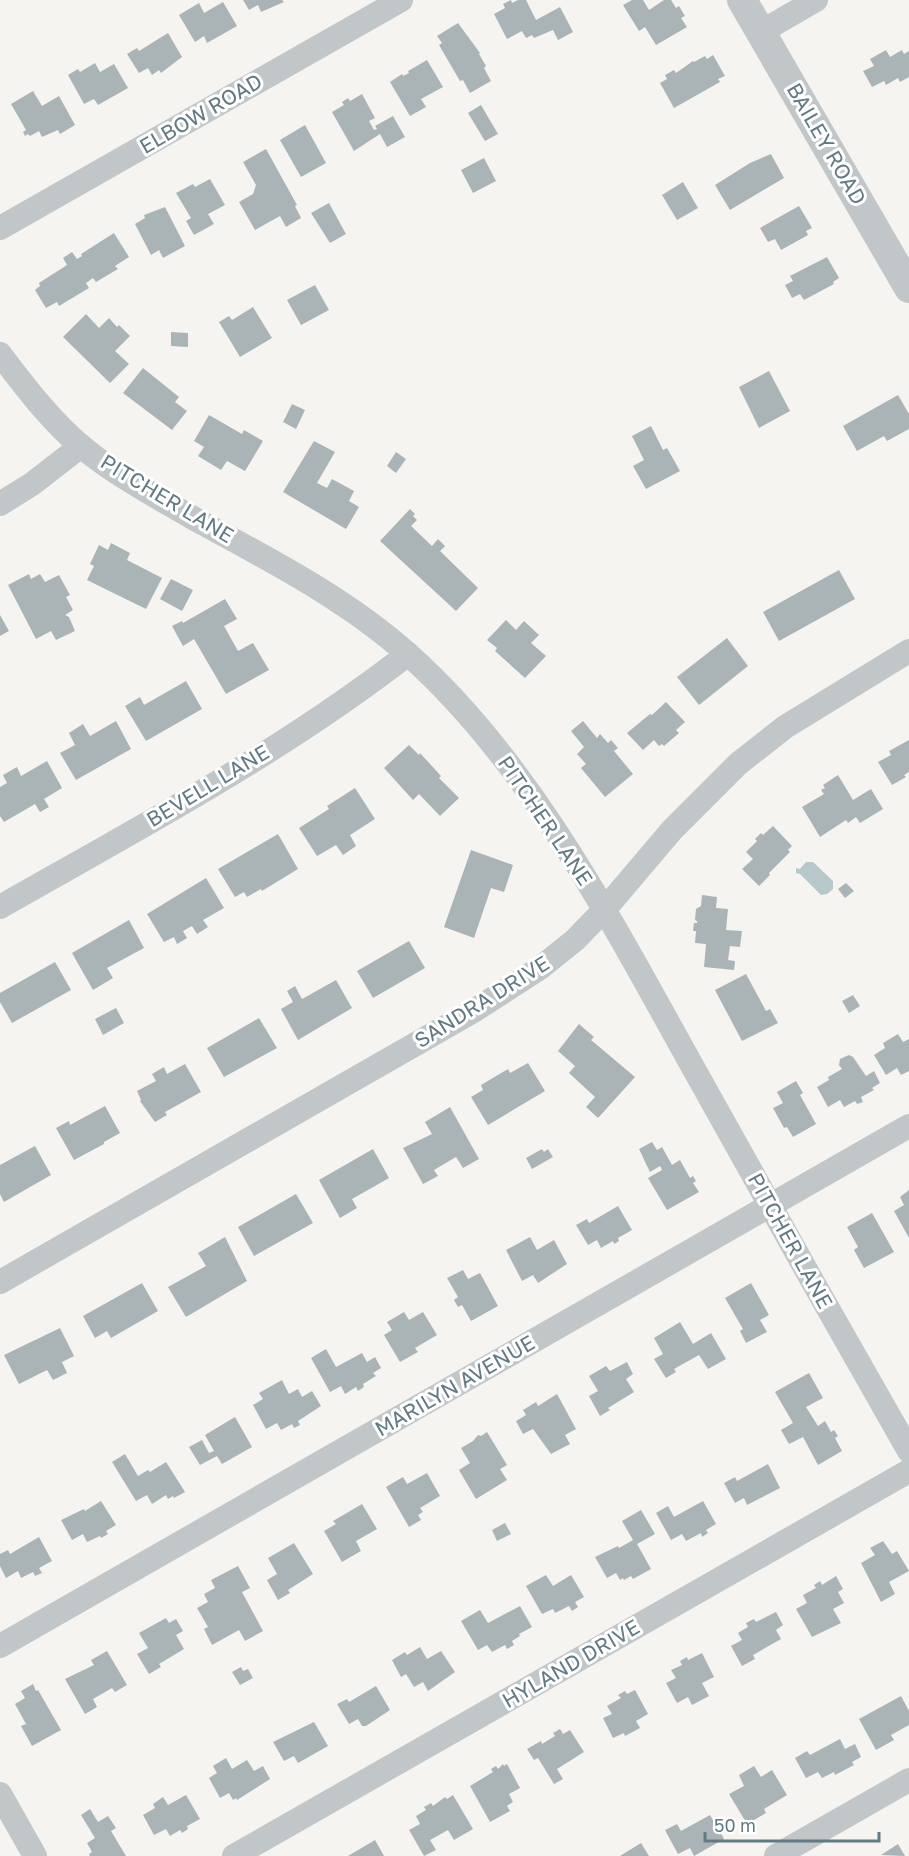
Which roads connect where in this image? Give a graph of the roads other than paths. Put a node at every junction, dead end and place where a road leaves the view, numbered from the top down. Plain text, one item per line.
1 (401, 0) edge
2 (742, 0) edge
3 (816, 0) edge
4 (761, 32) junction
5 (0, 228) edge
6 (909, 288) edge
7 (0, 354) edge
8 (81, 446) junction
9 (0, 504) edge
10 (909, 651) edge
11 (408, 654) junction
12 (0, 906) edge
13 (604, 909) junction
14 (909, 1126) edge
15 (770, 1206) junction
16 (0, 1282) edge
17 (909, 1451) edge
18 (909, 1471) edge
19 (0, 1646) edge
20 (909, 1780) edge
21 (0, 1794) edge
22 (35, 1856) edge
23 (234, 1856) edge
24 (776, 1856) edge

1 - 5 street, ELBOW ROAD
2 - 4 street, BAILEY ROAD
3 - 4 street
4 - 6 street, BAILEY ROAD
7 - 8 street, PITCHER LANE
8 - 9 street
8 - 11 street, PITCHER LANE
10 - 13 street, SANDRA DRIVE
11 - 12 street, BEVELL LANE
11 - 13 street, PITCHER LANE
13 - 15 street, PITCHER LANE
13 - 16 street, SANDRA DRIVE
14 - 15 street, MARILYN AVENUE
15 - 17 street, PITCHER LANE
15 - 19 street, MARILYN AVENUE
18 - 23 street, HYLAND DRIVE
20 - 24 street
21 - 22 street

